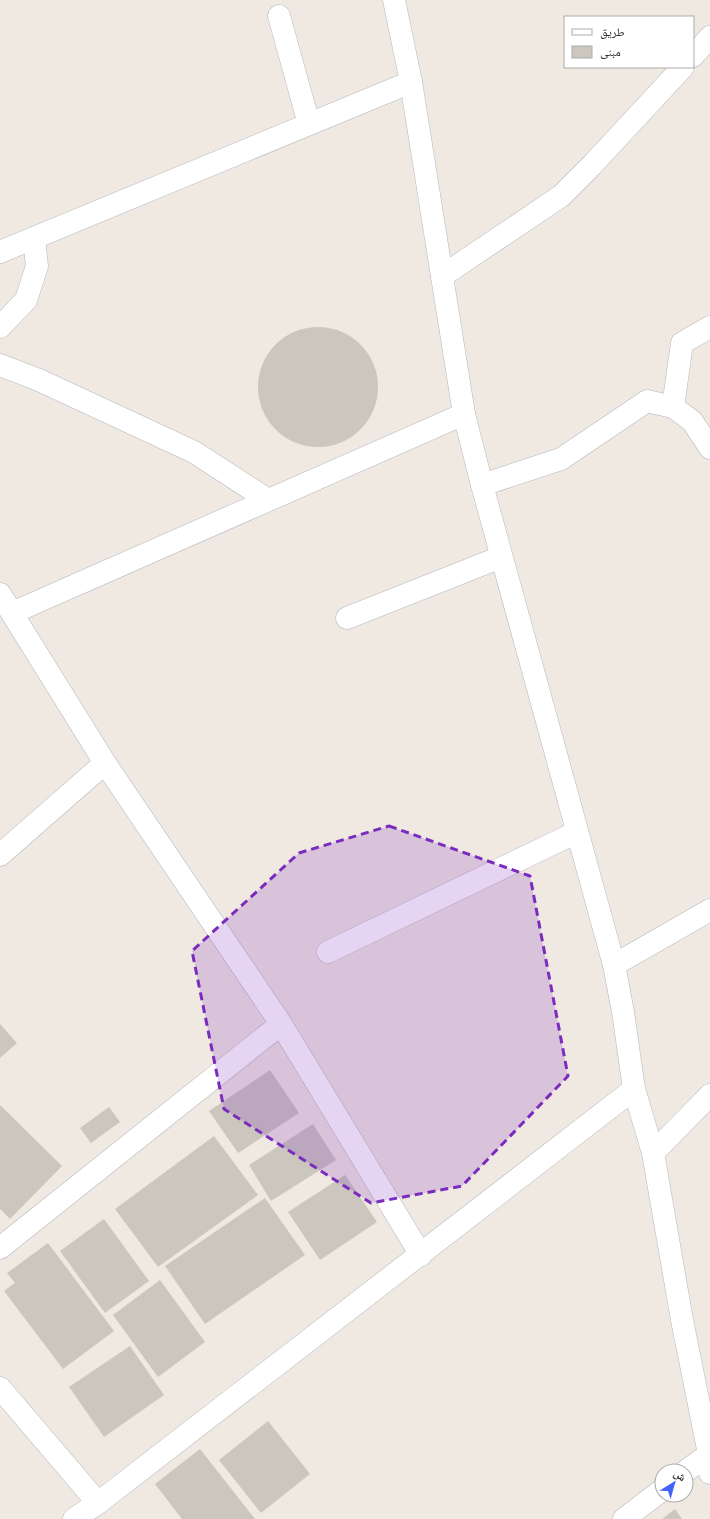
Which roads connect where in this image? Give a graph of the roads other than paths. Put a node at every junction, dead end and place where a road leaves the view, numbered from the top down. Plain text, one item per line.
1 (394, 0) edge
2 (279, 16) dead end
3 (710, 37) edge
4 (694, 55) edge
5 (682, 68) edge
6 (411, 82) junction
7 (309, 124) junction
8 (34, 238) junction
9 (0, 252) edge
10 (442, 276) junction
11 (710, 326) edge
12 (0, 327) edge
13 (0, 365) edge
14 (673, 407) junction
15 (464, 414) junction
16 (710, 448) edge
17 (482, 485) junction
18 (268, 500) junction
19 (501, 558) junction
20 (0, 594) edge
21 (12, 613) junction
22 (347, 618) dead end
23 (105, 763) junction
24 (577, 832) junction
25 (0, 855) edge
26 (710, 910) edge
27 (328, 952) dead end
28 (614, 965) junction
29 (281, 1024) junction
30 (634, 1089) junction
31 (710, 1095) edge
32 (653, 1153) junction
33 (0, 1248) edge
34 (421, 1255) junction
35 (0, 1388) edge
36 (709, 1463) edge
37 (694, 1468) edge
38 (654, 1496) edge
39 (98, 1503) junction
40 (74, 1519) edge
41 (624, 1519) edge

1 - 6 street
2 - 7 street
3 - 4 street
5 - 10 street
6 - 7 street
6 - 10 street
7 - 8 street
8 - 9 street
8 - 12 street
10 - 15 street
11 - 14 street
13 - 18 street
14 - 16 street
14 - 17 street
15 - 17 street
15 - 18 street
17 - 19 street
18 - 21 street
19 - 22 street
19 - 24 street
20 - 21 street
21 - 23 street
23 - 25 street
23 - 29 street
24 - 27 street
24 - 28 street
26 - 28 street
28 - 30 street
29 - 33 street
29 - 34 street
30 - 32 street
30 - 34 street
31 - 32 street
32 - 36 street
34 - 39 street
35 - 39 street
36 - 37 street
38 - 41 street
39 - 40 street

